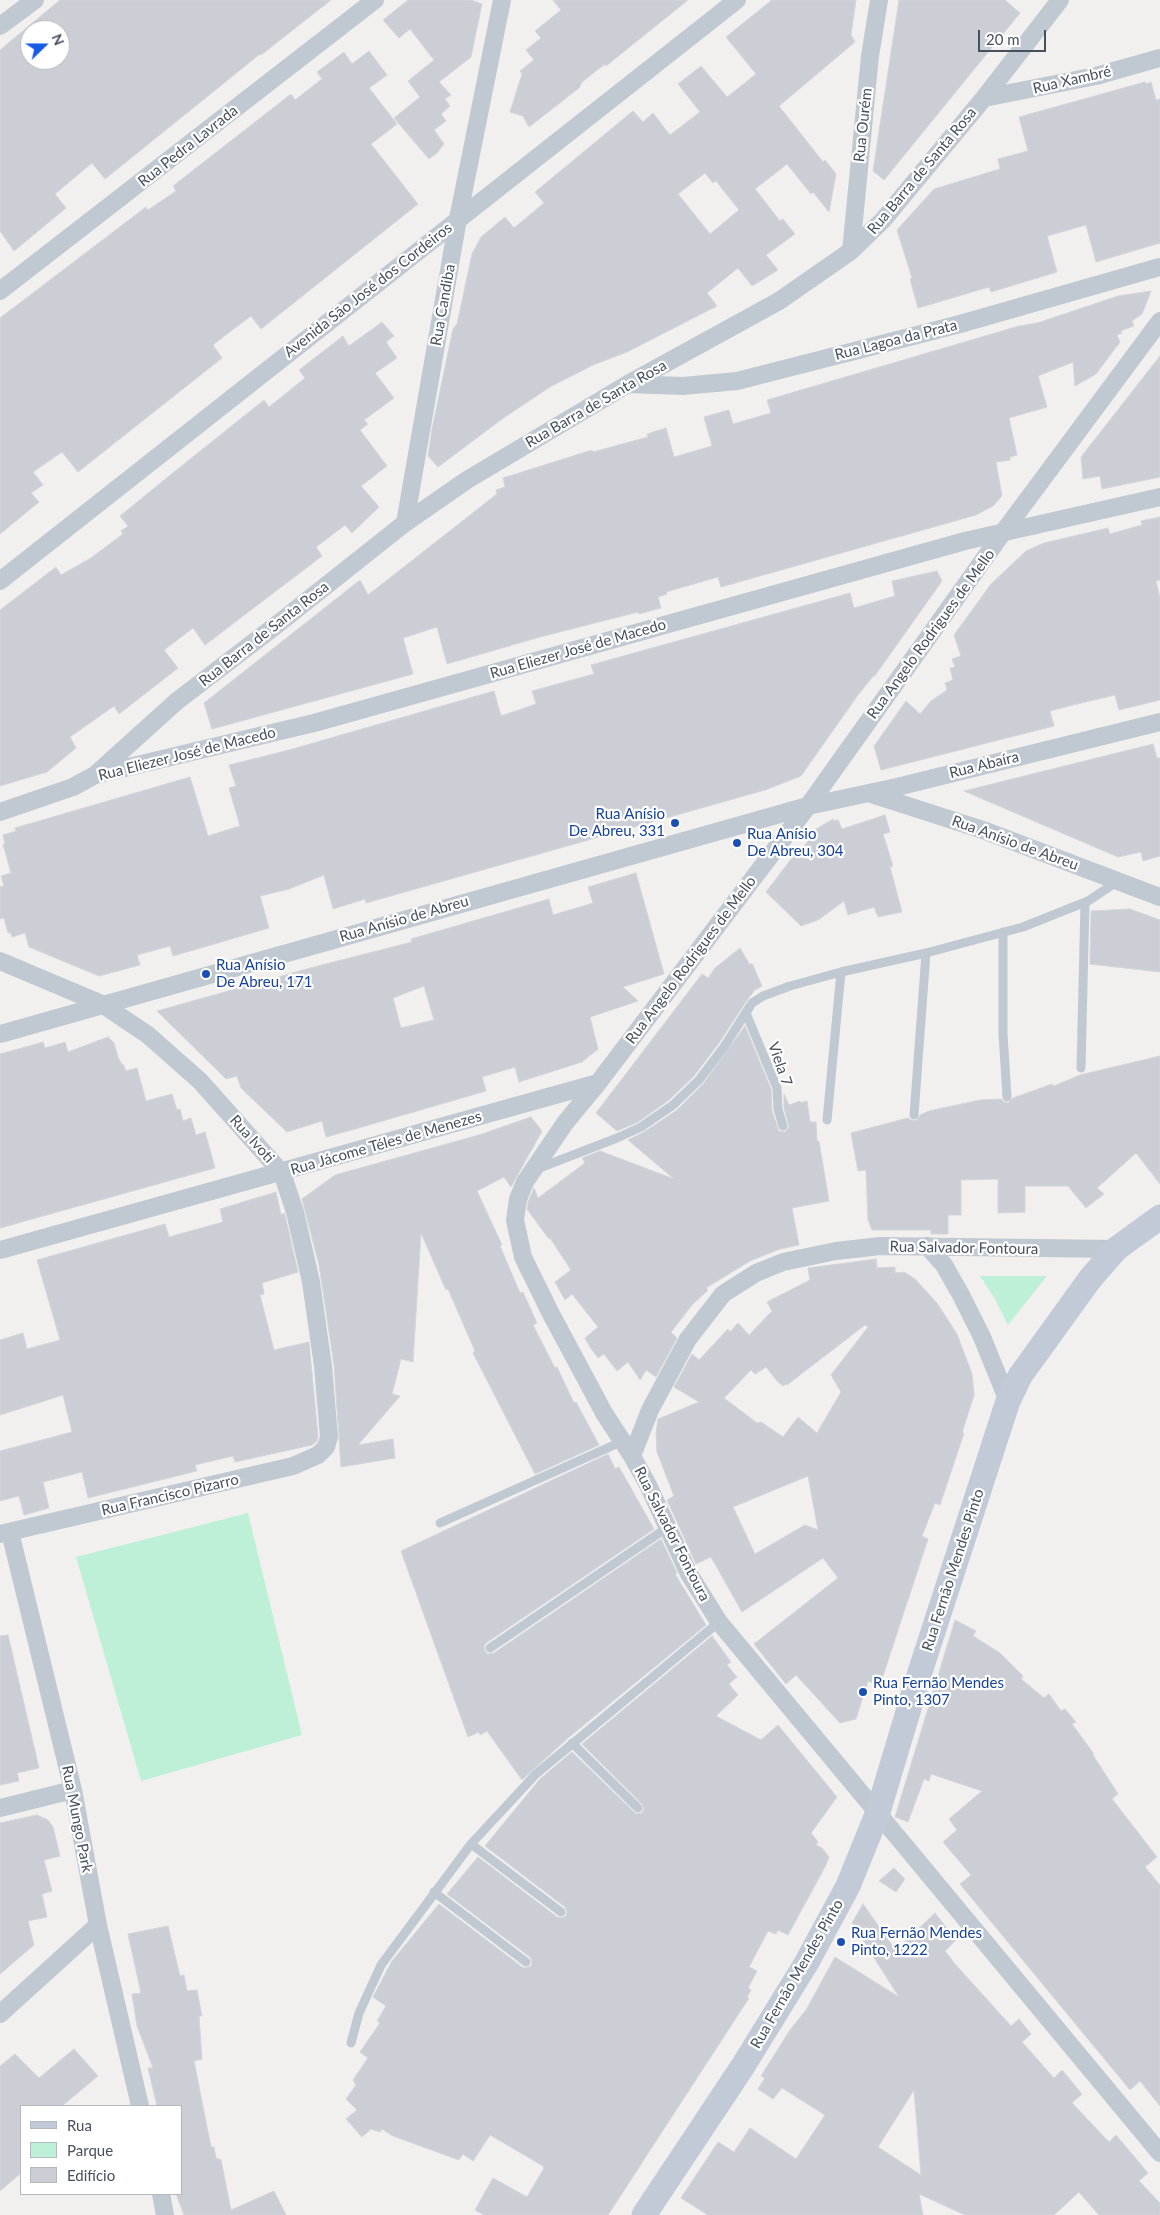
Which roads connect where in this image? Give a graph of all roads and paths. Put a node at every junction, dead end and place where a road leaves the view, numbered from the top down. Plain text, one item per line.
1 (34, 0) edge
2 (375, 0) edge
3 (502, 0) edge
4 (736, 0) edge
5 (879, 0) edge
6 (1060, 0) edge
7 (0, 26) edge
8 (1160, 58) edge
9 (984, 98) junction
10 (458, 219) junction
11 (851, 251) junction
12 (1160, 267) edge
13 (0, 291) edge
14 (1160, 321) edge
15 (628, 384) junction
16 (1160, 497) edge
17 (405, 523) junction
18 (1004, 531) junction
19 (0, 581) edge
20 (1160, 722) edge
21 (95, 775) junction
22 (868, 793) junction
23 (808, 806) junction
24 (0, 812) edge
25 (1118, 882) junction
26 (1160, 897) edge
27 (1085, 902) junction
28 (1003, 932) junction
29 (926, 953) junction
30 (0, 961) edge
31 (841, 972) junction
32 (102, 1004) junction
33 (746, 1013) junction
34 (0, 1034) edge
35 (1081, 1068) dead end
36 (598, 1083) junction
37 (1007, 1097) dead end
38 (914, 1115) dead end
39 (827, 1120) dead end
40 (783, 1126) dead end
41 (532, 1171) junction
42 (282, 1173) junction
43 (1160, 1217) edge
44 (927, 1246) junction
45 (1116, 1249) junction
46 (0, 1250) edge
47 (1008, 1401) junction
48 (329, 1437) joint
49 (623, 1441) junction
50 (632, 1456) junction
51 (440, 1523) dead end
52 (668, 1526) junction
53 (5, 1533) edge
54 (718, 1622) junction
55 (490, 1648) dead end
56 (572, 1743) junction
57 (73, 1790) junction
58 (0, 1808) edge
59 (638, 1808) dead end
60 (878, 1812) junction
61 (471, 1844) junction
62 (434, 1892) junction
63 (561, 1912) dead end
64 (98, 1926) junction
65 (526, 1962) dead end
66 (0, 2014) edge
67 (351, 2043) dead end
68 (140, 2105) edge
69 (1160, 2154) edge
70 (160, 2195) edge
71 (166, 2215) edge
72 (644, 2215) edge

1 - 7 street
2 - 13 street, Rua Pedra Lavrada
3 - 10 street, Rua Candiba
4 - 10 street, Avenida São José dos Cordeiros
5 - 11 street, Rua Ourém
6 - 9 street, Rua Barra de Santa Rosa
8 - 9 street, Rua Xambré
9 - 11 street, Rua Barra de Santa Rosa
10 - 17 street, Rua Candiba
10 - 19 street, Avenida São José dos Cordeiros
11 - 15 street, Rua Barra de Santa Rosa
12 - 15 street, Rua Lagoa da Prata
14 - 18 street, Rua Angelo Rodrigues de Mello
15 - 17 street, Rua Barra de Santa Rosa
16 - 18 street, Rua Eliezer José de Macedo
17 - 21 street, Rua Barra de Santa Rosa
18 - 21 street, Rua Eliezer José de Macedo
18 - 23 street, Rua Angelo Rodrigues de Mello
20 - 22 street, Rua Abaíra
21 - 24 street, Rua Eliezer José de Macedo
22 - 23 street, Rua Abaíra
22 - 25 street, Rua Anísio de Abreu
23 - 32 street, Rua Anísio de Abreu
23 - 36 street, Rua Angelo Rodrigues de Mello
25 - 26 street, Rua Anísio de Abreu
25 - 27 lane
27 - 28 lane
27 - 35 lane
28 - 29 lane
28 - 37 lane
29 - 31 lane
29 - 38 lane
30 - 32 street, Rua Ivoti
31 - 33 lane
31 - 39 lane
32 - 34 street, Rua Anísio de Abreu
32 - 42 street, Rua Ivoti
33 - 40 lane, Viela 7
33 - 41 lane
36 - 41 street, Rua Angelo Rodrigues de Mello
36 - 42 street, Rua Jácome Téles de Menezes
41 - 49 street, Rua Angelo Rodrigues de Mello
42 - 46 street, Rua Jácome Téles de Menezes
42 - 48 street, Rua Ivoti
43 - 45 street, Rua Fernão Mendes Pinto
44 - 45 street, Rua Salvador Fontoura
44 - 47 street
44 - 50 street, Rua Salvador Fontoura
45 - 47 street, Rua Fernão Mendes Pinto
47 - 60 street, Rua Fernão Mendes Pinto
48 - 53 street, Rua Francisco Pizarro
49 - 50 street, Rua Angelo Rodrigues de Mello
49 - 51 lane
50 - 52 street, Rua Salvador Fontoura
52 - 54 street, Rua Salvador Fontoura
52 - 55 lane
53 - 57 street, Rua Mungo Park
54 - 56 lane
54 - 60 street, Rua Salvador Fontoura
56 - 59 lane
56 - 61 lane
57 - 58 street
57 - 64 street, Rua Mungo Park
60 - 69 street, Rua Salvador Fontoura
60 - 72 street, Rua Fernão Mendes Pinto
61 - 62 lane
61 - 63 lane
62 - 65 lane
62 - 67 lane
64 - 66 street
64 - 68 street, Rua Mungo Park
70 - 71 street

